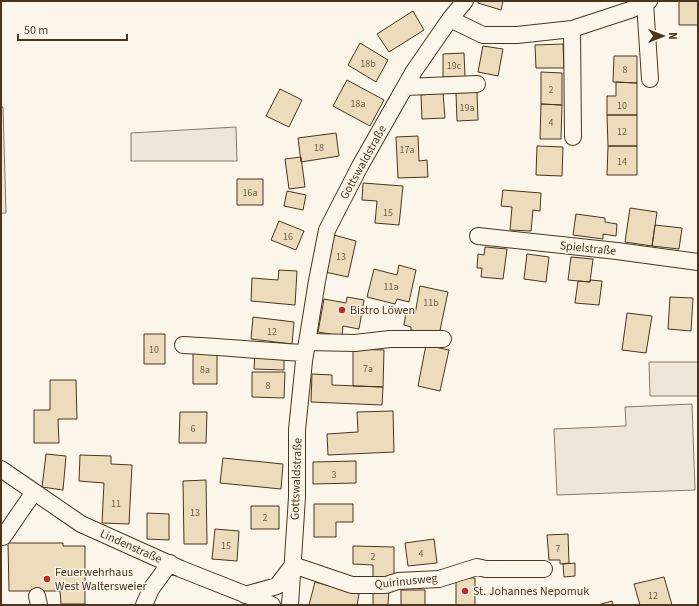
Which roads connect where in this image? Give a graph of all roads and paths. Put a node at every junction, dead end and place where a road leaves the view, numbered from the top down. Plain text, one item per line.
1 (465, 1) edge
2 (647, 2) edge
3 (450, 19) junction
4 (572, 29) junction
5 (650, 79) dead end
6 (477, 84) dead end
7 (405, 87) junction
8 (574, 136) dead end
9 (478, 236) dead end
10 (698, 262) edge
11 (443, 339) dead end
12 (183, 345) dead end
13 (306, 348) junction
14 (1, 469) edge
15 (34, 492) junction
16 (4, 537) dead end
17 (170, 564) junction
18 (293, 565) junction
19 (544, 569) dead end
20 (245, 595) junction
21 (144, 605) edge
22 (272, 605) edge
23 (290, 605) edge

1 - 3 street, Gottswaldstraße
2 - 4 street
2 - 5 street
3 - 4 street
3 - 7 street, Gottswaldstraße
4 - 8 street
6 - 7 street
7 - 13 street, Gottswaldstraße
9 - 10 street, Spielstraße
11 - 13 street
12 - 13 street
13 - 18 street, Gottswaldstraße
14 - 15 street, Lindenstraße
15 - 16 street
15 - 17 street, Lindenstraße
17 - 20 street, Lindenstraße
17 - 21 street
18 - 19 street, Quirinusweg
18 - 20 street
18 - 23 street, Gottswaldstraße
20 - 22 street, Lindenstraße

